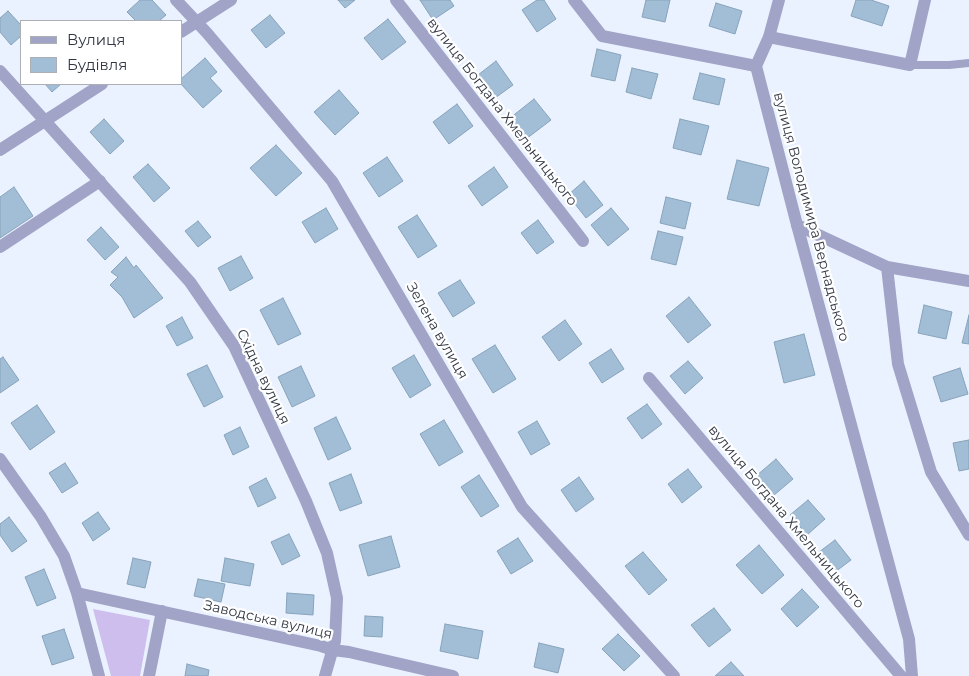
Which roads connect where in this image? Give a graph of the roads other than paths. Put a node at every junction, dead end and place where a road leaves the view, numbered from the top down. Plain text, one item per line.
1 (176, 0) edge
2 (231, 0) edge
3 (396, 0) edge
4 (574, 0) edge
5 (779, 0) edge
6 (925, 0) edge
7 (196, 22) junction
8 (182, 31) edge
9 (769, 37) junction
10 (969, 63) edge
11 (910, 65) junction
12 (756, 66) junction
13 (0, 71) edge
14 (100, 85) edge
15 (45, 120) junction
16 (0, 150) edge
17 (100, 181) junction
18 (797, 225) junction
19 (583, 241) dead end
20 (0, 247) edge
21 (888, 266) junction
22 (969, 281) edge
23 (649, 378) dead end
24 (0, 459) edge
25 (969, 535) edge
26 (77, 593) junction
27 (162, 612) junction
28 (332, 650) junction
29 (99, 676) edge
30 (149, 676) edge
31 (325, 676) edge
32 (453, 676) edge
33 (674, 676) edge
34 (901, 676) edge
35 (912, 676) edge

1 - 7 street, Зелена вулиця
2 - 7 street
3 - 19 street, вулиця Богдана Хмельницького
4 - 12 street
5 - 9 street
6 - 11 street
7 - 8 street
7 - 33 street, Зелена вулиця
9 - 11 street
9 - 12 street
10 - 11 lane
12 - 18 street, вулиця Володимира Вернадського
13 - 15 street, Східна вулиця
14 - 15 street
15 - 16 street
15 - 17 street, Східна вулиця
17 - 20 street
17 - 28 street, Східна вулиця
18 - 21 street
18 - 35 street, вулиця Володимира Вернадського
21 - 22 street
21 - 25 street
23 - 34 street, вулиця Богдана Хмельницького
24 - 26 street
26 - 27 street, Заводська вулиця
26 - 29 street
27 - 28 street, Заводська вулиця
27 - 30 street
28 - 31 street, Східна вулиця
28 - 32 street, Заводська вулиця

